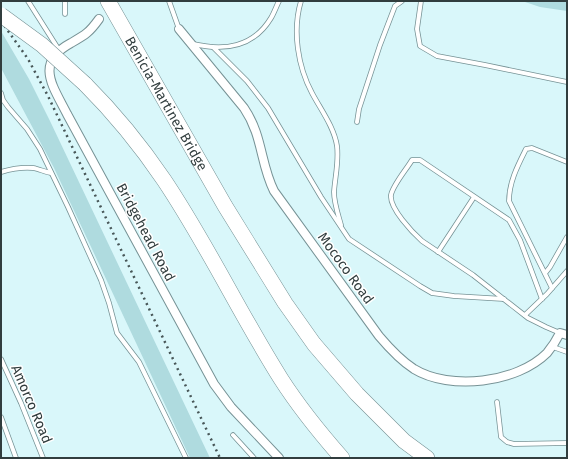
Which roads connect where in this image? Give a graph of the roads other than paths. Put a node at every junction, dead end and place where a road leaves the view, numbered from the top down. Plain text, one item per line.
1 (28, 1) edge
2 (64, 1) edge
3 (108, 1) edge
4 (169, 1) edge
5 (278, 1) edge
6 (301, 1) edge
7 (402, 1) edge
8 (421, 1) edge
9 (1, 14) edge
10 (65, 14) dead end
11 (99, 19) dead end
12 (179, 28) joint
13 (191, 44) junction
14 (214, 48) junction
15 (59, 50) junction
16 (567, 82) edge
17 (1, 92) edge
18 (1, 101) edge
19 (8, 107) junction
20 (357, 122) dead end
21 (567, 162) edge
22 (1, 172) edge
23 (51, 173) junction
24 (474, 197) junction
25 (342, 229) junction
26 (567, 237) edge
27 (438, 252) junction
28 (567, 271) edge
29 (546, 272) junction
30 (552, 288) junction
31 (542, 298) junction
32 (504, 300) junction
33 (525, 315) junction
34 (564, 334) edge
35 (553, 347) junction
36 (567, 352) edge
37 (1, 360) edge
38 (497, 402) dead end
39 (1, 417) edge
40 (233, 435) dead end
41 (567, 443) edge
42 (16, 458) edge
43 (43, 458) edge
44 (186, 458) edge
45 (254, 458) edge
46 (279, 458) edge
47 (342, 458) edge
48 (428, 458) edge

1 - 15 lane
2 - 10 lane
3 - 48 highway, Benicia-Martinez Bridge
4 - 12 lane
5 - 14 lane
6 - 25 lane
7 - 20 lane
8 - 16 lane
9 - 47 highway, bridge
11 - 15 street, Bridgehead Road
12 - 13 street, Mococo Road
13 - 14 lane
13 - 35 street, Mococo Road
14 - 25 lane
15 - 46 street, Bridgehead Road
17 - 19 lane
18 - 19 lane
19 - 23 lane
21 - 29 lane
22 - 23 lane
23 - 44 lane
24 - 27 lane
24 - 27 lane
24 - 31 lane
25 - 32 lane
26 - 29 lane
27 - 32 lane
28 - 30 lane
29 - 30 lane
30 - 31 lane
31 - 33 lane
32 - 33 lane
33 - 34 lane
34 - 35 street, Mococo Road
35 - 36 lane
37 - 43 lane, Amorco Road
38 - 41 lane
39 - 42 lane
40 - 45 lane

